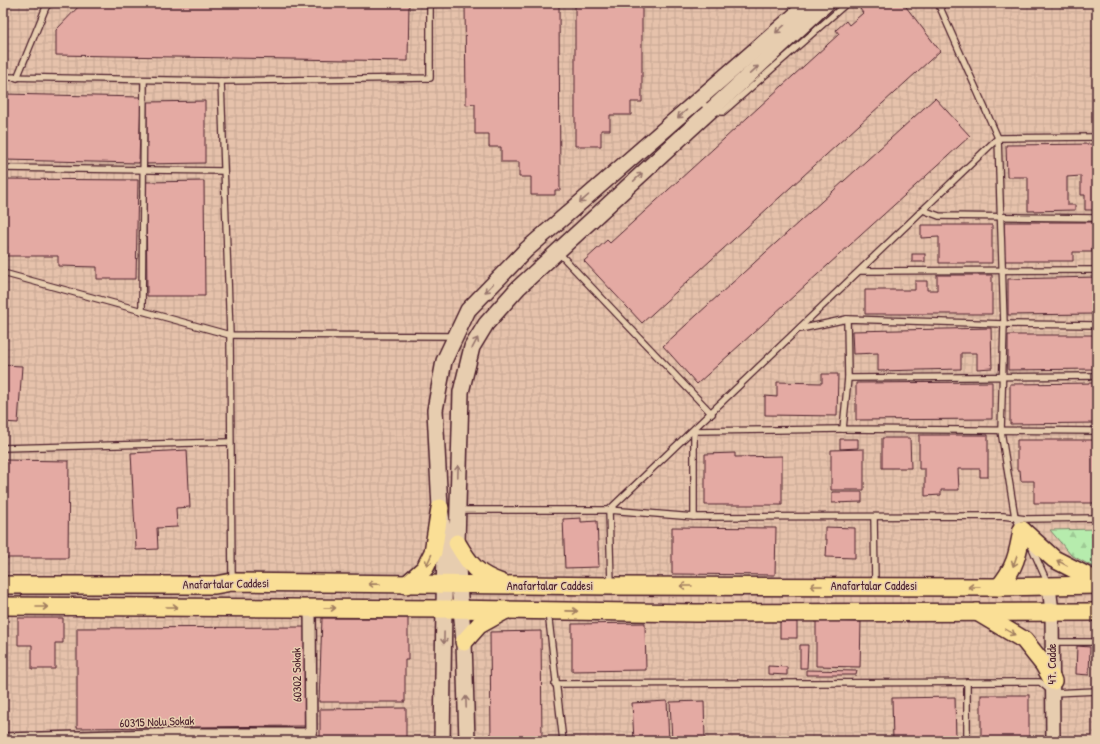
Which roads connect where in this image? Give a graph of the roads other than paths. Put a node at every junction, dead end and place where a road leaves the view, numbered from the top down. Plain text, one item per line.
1 (50, 3) edge
2 (430, 3) edge
3 (809, 3) edge
4 (827, 3) edge
5 (847, 3) edge
6 (938, 3) edge
7 (3, 78) edge
8 (16, 78) junction
9 (144, 80) junction
10 (221, 81) junction
11 (699, 99) junction
12 (710, 111) junction
13 (1097, 136) edge
14 (998, 138) junction
15 (3, 168) edge
16 (143, 170) junction
17 (224, 171) junction
18 (924, 210) junction
19 (1001, 218) junction
20 (1097, 218) edge
21 (557, 251) junction
22 (1097, 270) edge
23 (861, 271) junction
24 (1002, 272) junction
25 (3, 273) edge
26 (142, 311) junction
27 (847, 319) junction
28 (1004, 324) junction
29 (1097, 325) edge
30 (800, 329) junction
31 (230, 335) junction
32 (455, 336) junction
33 (1097, 376) edge
34 (848, 378) junction
35 (1002, 378) junction
36 (712, 414) junction
37 (843, 429) junction
38 (1097, 430) edge
39 (694, 431) junction
40 (1001, 431) junction
41 (230, 442) junction
42 (3, 448) edge
43 (449, 509) junction
44 (610, 510) junction
45 (874, 516) junction
46 (694, 517) junction
47 (1097, 518) edge
48 (1021, 522) junction
49 (457, 543) junction
50 (1097, 581) edge
51 (232, 582) junction
52 (406, 584) junction
53 (3, 585) edge
54 (452, 585) junction
55 (512, 586) junction
56 (611, 586) junction
57 (875, 586) junction
58 (1049, 586) junction
59 (1097, 586) edge
60 (999, 587) junction
61 (3, 606) edge
62 (310, 608) junction
63 (453, 609) junction
64 (507, 610) junction
65 (548, 610) junction
66 (977, 612) junction
67 (1052, 612) junction
68 (1097, 612) edge
69 (464, 642) junction
70 (1052, 642) junction
71 (1097, 642) edge
72 (967, 682) junction
73 (555, 684) junction
74 (1053, 687) junction
75 (1097, 691) edge
76 (194, 737) edge
77 (311, 738) edge
78 (3, 739) edge
79 (72, 739) edge
80 (442, 741) edge
81 (467, 741) edge
82 (562, 741) edge
83 (967, 741) edge
84 (1053, 741) edge

1 - 8 lane
2 - 10 lane
3 -> 11 main road
12 -> 4 main road
5 - 12 lane
6 - 14 lane
7 - 8 lane
8 - 9 lane
9 - 10 lane
9 - 16 lane
10 - 17 lane
11 - 12 lane
11 -> 32 main road
21 -> 12 main road
13 - 14 lane
14 - 18 lane
14 - 19 lane
15 - 16 lane
16 - 17 lane
16 - 26 lane
17 - 31 lane
18 - 19 lane
18 - 23 lane
19 - 20 lane
19 - 24 lane
21 - 36 lane
43 -> 21 main road
22 - 24 lane
23 - 24 lane
23 - 30 lane
24 - 28 lane
25 - 26 lane
26 - 31 lane
27 - 28 lane
27 - 30 lane
27 - 34 lane
28 - 29 lane
28 - 35 lane
30 - 36 lane
31 - 32 lane
31 - 41 lane
32 - 43 main road
33 - 35 lane
34 - 35 lane
34 - 37 lane
35 - 40 lane
36 - 39 lane
37 - 39 lane
37 - 40 lane
38 - 40 lane
39 - 44 lane
39 - 46 lane
40 - 48 lane
41 - 42 lane
41 - 51 lane
43 - 44 lane
43 - 49 main road
43 -> 52 main road
43 - 54 main road
44 - 46 lane
44 - 56 lane
45 - 46 lane
45 - 48 lane
45 - 57 lane
47 - 48 lane
50 -> 48 main road
48 - 58 lane
48 -> 60 main road
49 - 54 main road
49 - 55 main road
52 -> 51 main road, Anafartalar Caddesi
51 - 53 main road, Anafartalar Caddesi
52 - 54 main road, Anafartalar Caddesi
54 - 55 main road, Anafartalar Caddesi
54 - 63 main road
55 - 56 main road, Anafartalar Caddesi
57 -> 56 main road, Anafartalar Caddesi
60 -> 57 main road, Anafartalar Caddesi
58 - 59 main road, Anafartalar Caddesi
58 - 60 main road, Anafartalar Caddesi
58 - 67 street, 47. Cadde
61 -> 62 main road, Anafartalar Caddesi
62 -> 63 main road, Anafartalar Caddesi
62 - 77 street, 60302 Sokak
63 - 64 main road, Anafartalar Caddesi
63 - 69 main road
63 -> 80 main road
64 - 65 main road, Anafartalar Caddesi
64 - 69 main road
65 -> 66 main road, Anafartalar Caddesi
65 - 73 lane
66 - 67 main road, Anafartalar Caddesi
66 -> 74 main road
67 - 68 main road, Anafartalar Caddesi
67 - 70 street, 47. Cadde
81 -> 69 main road
70 - 71 lane
70 - 74 street, 47. Cadde
72 - 73 lane
72 - 74 lane
72 - 83 lane
73 - 82 lane
74 - 75 lane
74 - 84 street, 47. Cadde
76 - 77 street, 60315 Nolu Sokak
76 - 79 street, 60315 Nolu Sokak
78 - 79 street, 60315 Nolu Sokak

